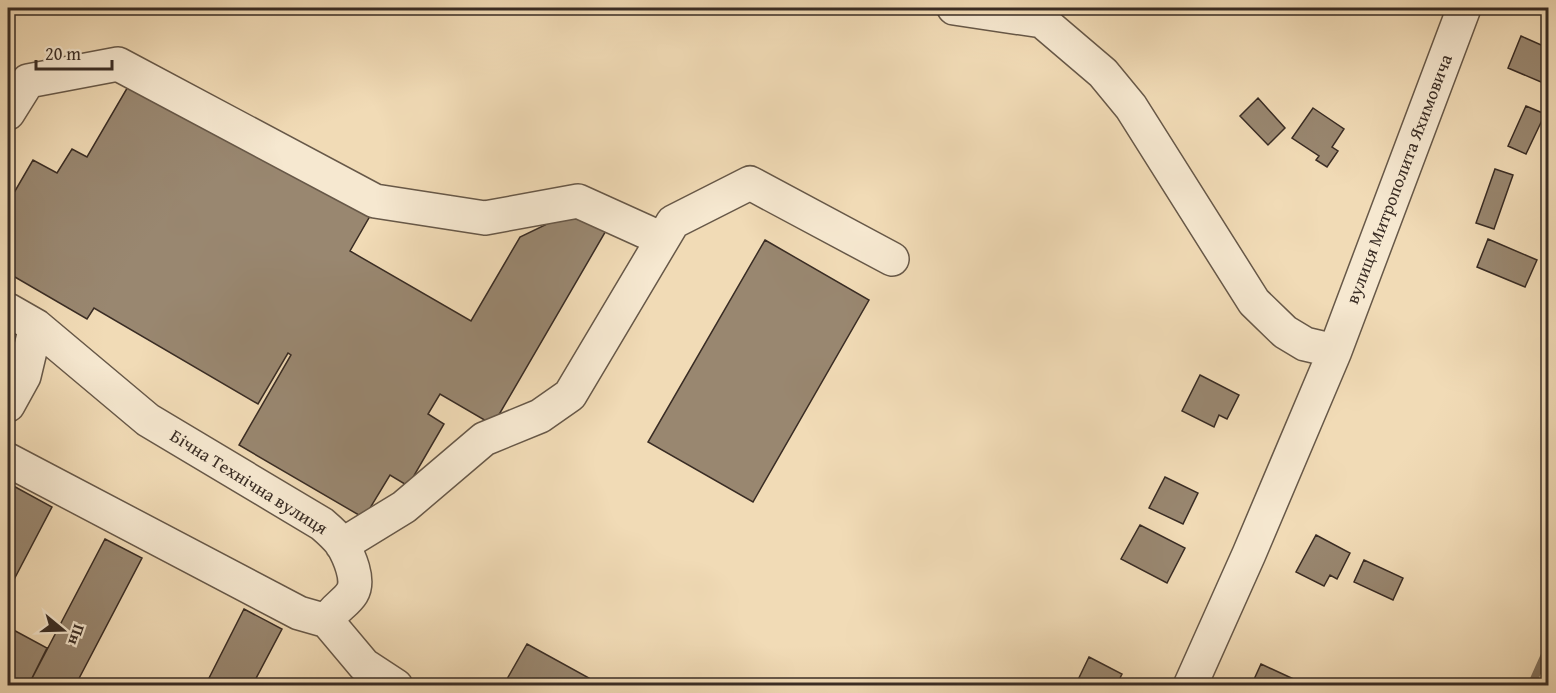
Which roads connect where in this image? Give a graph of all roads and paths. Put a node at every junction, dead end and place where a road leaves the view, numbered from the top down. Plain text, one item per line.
1 (954, 8) edge
2 (1464, 8) edge
3 (8, 113) edge
4 (662, 239) junction
5 (892, 259) dead end
6 (8, 310) edge
7 (36, 326) junction
8 (1335, 351) junction
9 (8, 405) edge
10 (8, 460) edge
11 (342, 545) junction
12 (327, 621) junction
13 (396, 686) edge
14 (1190, 686) edge

1 - 8 street
2 - 8 street, вулиця Митрополита Яхимовича
3 - 4 street
4 - 5 street
4 - 11 street
6 - 7 street, Бічна Технічна вулиця
7 - 9 street
7 - 11 street, Бічна Технічна вулиця
8 - 14 street, вулиця Митрополита Яхимовича
10 - 12 street
11 - 12 street, Бічна Технічна вулиця
12 - 13 street

